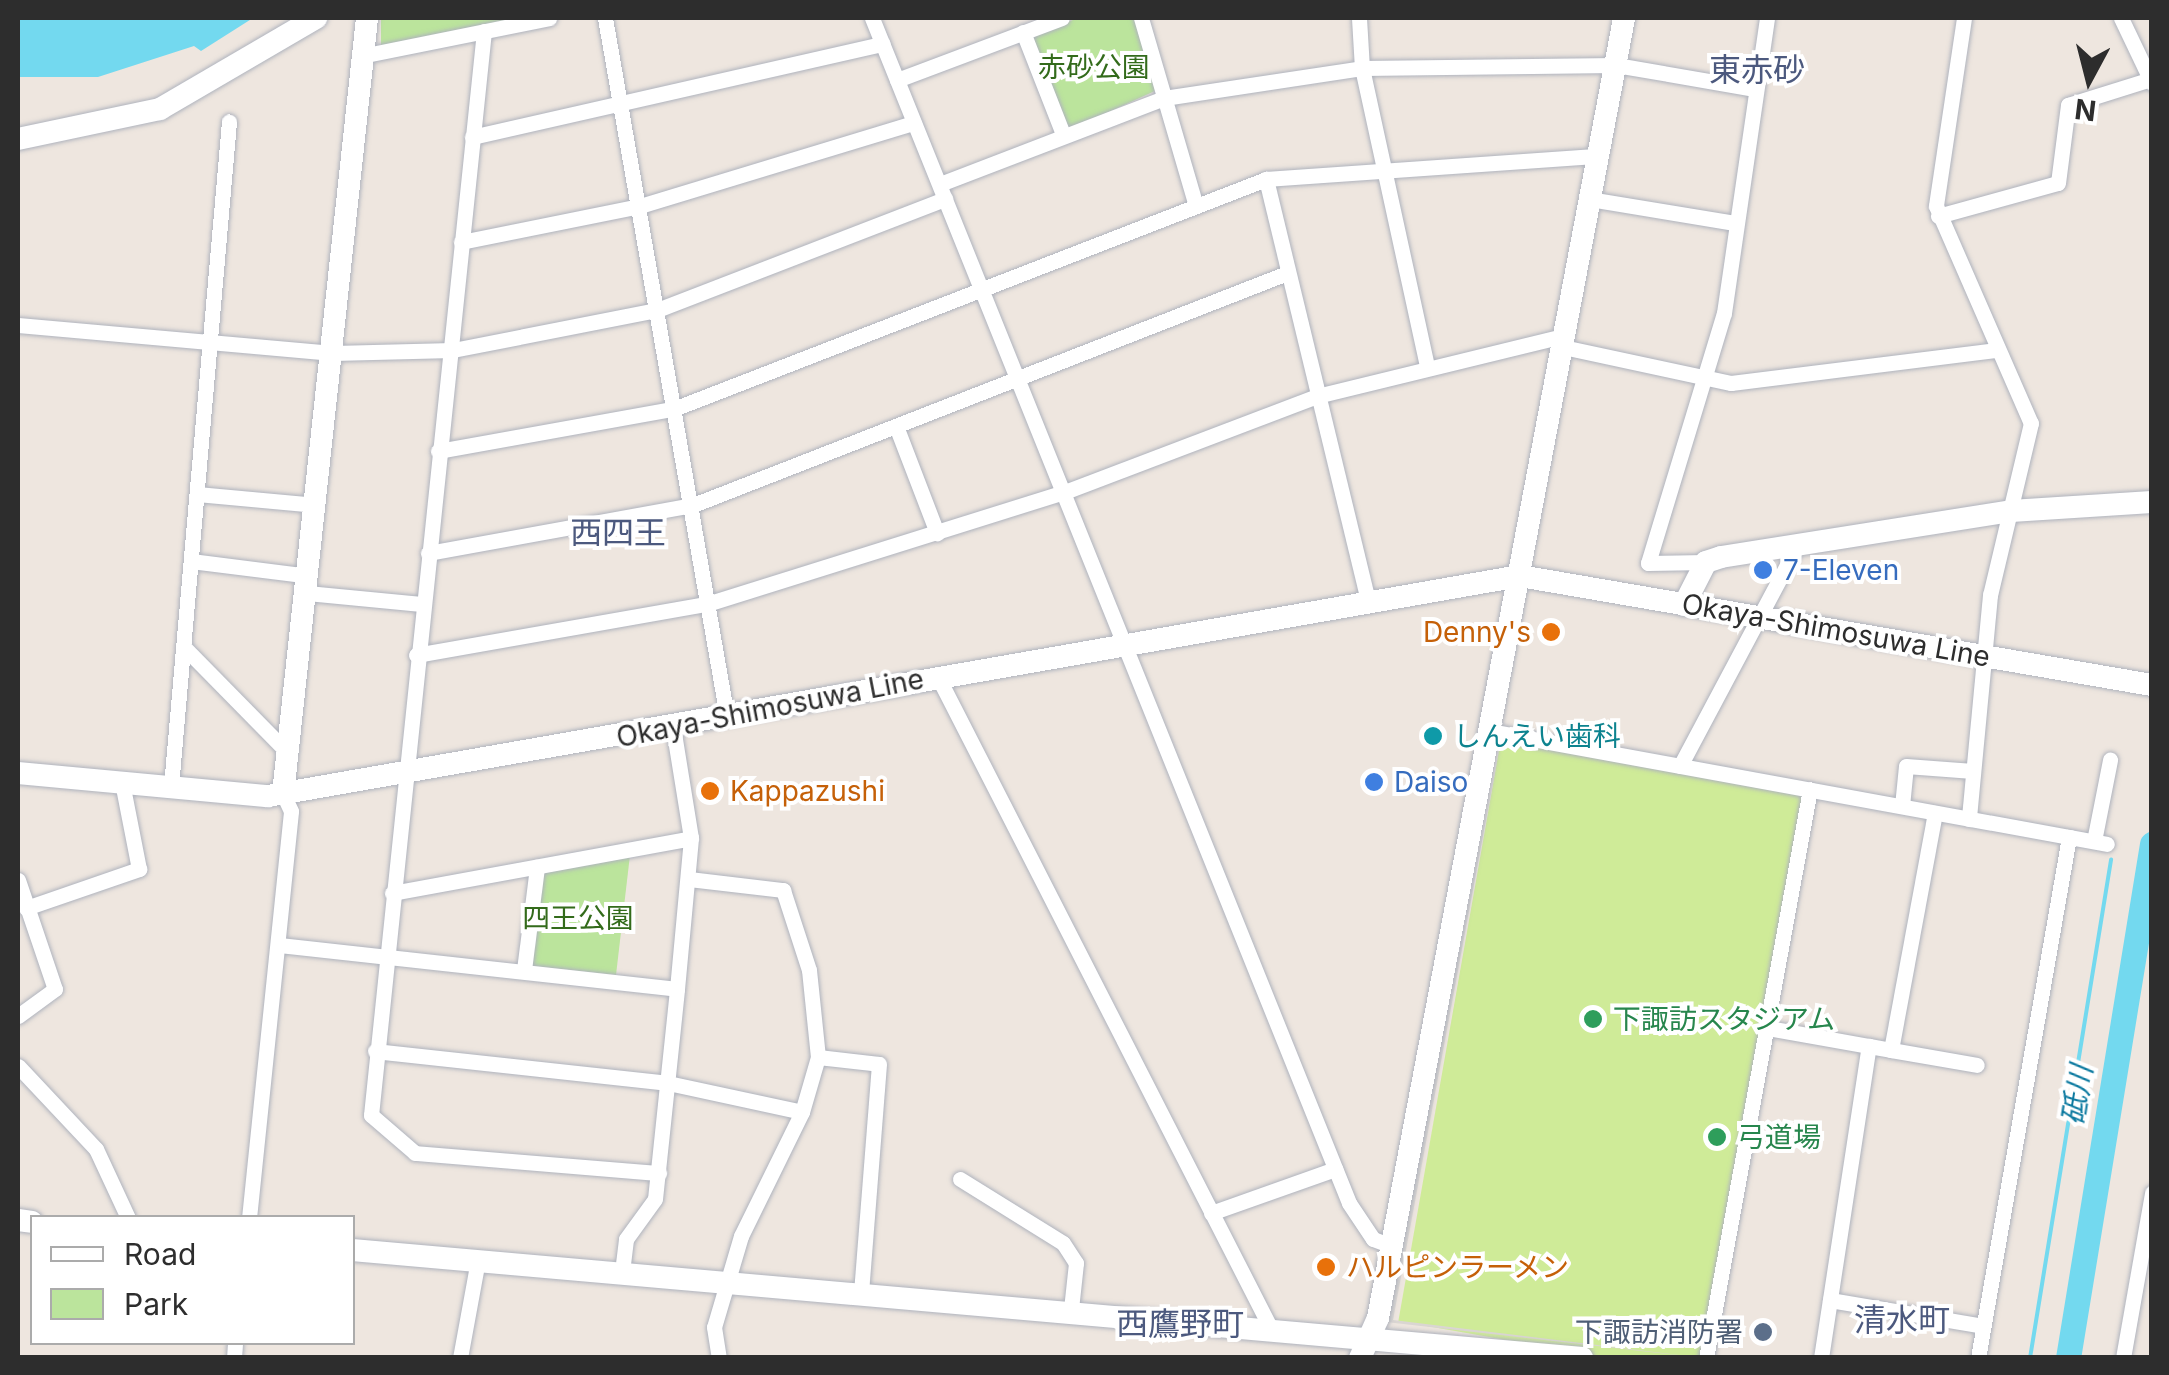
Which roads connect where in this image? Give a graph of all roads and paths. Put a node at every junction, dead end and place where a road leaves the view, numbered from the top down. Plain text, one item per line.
1 (316, 18) edge
2 (367, 18) edge
3 (548, 18) edge
4 (605, 18) edge
5 (872, 18) edge
6 (1062, 18) edge
7 (1141, 18) edge
8 (1360, 18) edge
9 (1624, 18) edge
10 (1767, 18) edge
11 (1964, 18) edge
12 (2121, 18) edge
13 (484, 31) junction
14 (1022, 32) junction
15 (883, 44) junction
16 (366, 55) junction
17 (1616, 65) junction
18 (1362, 68) junction
19 (897, 80) junction
20 (2150, 82) edge
21 (1755, 90) junction
22 (1164, 98) junction
23 (622, 103) junction
24 (230, 122) dead end
25 (914, 123) junction
26 (1063, 134) junction
27 (472, 138) junction
28 (18, 139) edge
29 (1598, 156) junction
30 (1386, 171) junction
31 (1266, 179) junction
32 (943, 191) junction
33 (1590, 199) junction
34 (640, 206) junction
35 (1196, 206) junction
36 (1938, 216) junction
37 (1734, 223) junction
38 (461, 242) junction
39 (1288, 273) junction
40 (984, 289) junction
41 (658, 310) junction
42 (18, 325) edge
43 (1564, 342) junction
44 (210, 343) junction
45 (452, 350) junction
46 (1995, 350) junction
47 (333, 353) junction
48 (1427, 367) junction
49 (1020, 378) junction
50 (1702, 382) junction
51 (1317, 396) junction
52 (676, 408) junction
53 (896, 426) junction
54 (438, 451) junction
55 (1067, 491) junction
56 (197, 494) junction
57 (2152, 502) edge
58 (693, 505) junction
59 (316, 506) junction
60 (2011, 511) junction
61 (938, 533) junction
62 (1797, 546) junction
63 (428, 554) junction
64 (191, 561) junction
65 (1706, 562) junction
66 (1520, 576) junction
67 (308, 584) junction
68 (1368, 600) junction
69 (710, 603) junction
70 (421, 604) junction
71 (1684, 605) junction
72 (1759, 618) junction
73 (1124, 644) junction
74 (184, 646) junction
75 (1981, 654) junction
76 (416, 655) junction
77 (938, 676) junction
78 (2152, 684) edge
79 (727, 717) junction
80 (672, 728) junction
81 (1489, 732) junction
82 (288, 753) junction
83 (2110, 760) dead end
84 (1680, 766) junction
85 (1973, 771) junction
86 (402, 772) junction
87 (18, 773) edge
88 (122, 782) junction
89 (171, 786) junction
90 (1810, 789) junction
91 (284, 794) junction
92 (1902, 806) junction
93 (1935, 813) junction
94 (1969, 819) junction
95 (2069, 837) junction
96 (691, 838) junction
97 (538, 868) junction
98 (689, 879) junction
99 (18, 880) edge
100 (392, 893) junction
101 (26, 908) junction
102 (280, 944) junction
103 (384, 957) junction
104 (524, 970) junction
105 (677, 989) junction
106 (18, 1016) edge
107 (1768, 1028) junction
108 (1869, 1046) junction
109 (1891, 1050) junction
110 (375, 1051) junction
111 (818, 1057) junction
112 (1977, 1065) dead end
113 (18, 1066) edge
114 (668, 1083) junction
115 (802, 1112) junction
116 (1336, 1169) junction
117 (659, 1173) junction
118 (960, 1179) dead end
119 (2152, 1193) edge
120 (1212, 1213) junction
121 (127, 1215) edge
122 (249, 1215) edge
123 (1392, 1246) junction
124 (355, 1250) edge
125 (478, 1260) junction
126 (622, 1272) junction
127 (726, 1283) junction
128 (861, 1292) junction
129 (1830, 1300) junction
130 (1071, 1309) junction
131 (1269, 1325) junction
132 (1983, 1326) junction
133 (1371, 1335) junction
134 (460, 1358) edge
135 (719, 1358) edge
136 (1360, 1358) edge
137 (1582, 1358) edge
138 (1706, 1358) edge
139 (1821, 1358) edge
140 (1978, 1358) edge
141 (2124, 1358) edge

1 - 28 street
2 - 16 street
3 - 13 street
4 - 23 street
5 - 15 street
6 - 14 street
7 - 22 street
8 - 18 street
9 - 17 street
10 - 21 street
11 - 36 street
12 - 20 street
13 - 16 street
13 - 27 street
14 - 19 street
14 - 26 street
15 - 19 street
15 - 23 street
16 - 47 street
17 - 18 street
17 - 21 street
17 - 29 street
18 - 22 street
18 - 30 street
19 - 25 street
20 - 36 street
21 - 37 street
22 - 26 street
22 - 35 street
23 - 27 street
23 - 34 street
24 - 44 street
25 - 32 street
25 - 34 street
26 - 32 street
27 - 38 street
29 - 30 street
29 - 33 street
30 - 31 street
30 - 48 street
31 - 35 street
31 - 39 street
32 - 40 street
32 - 41 street
33 - 37 street
33 - 43 street
34 - 38 street
34 - 41 street
35 - 40 street
36 - 46 street
37 - 50 street
38 - 45 street
39 - 49 street
39 - 51 street
40 - 49 street
40 - 52 street
41 - 45 street
41 - 52 street
42 - 44 street
43 - 48 street
43 - 50 street
43 - 66 street
44 - 47 street
44 - 56 street
45 - 47 street
45 - 54 street
46 - 50 street
46 - 60 street
47 - 59 street
48 - 51 street
49 - 53 street
49 - 55 street
50 - 65 street
51 - 55 street
51 - 68 street
52 - 54 street
52 - 58 street
53 - 58 street
53 - 61 street
54 - 63 street
55 - 61 street
55 - 73 street
56 - 59 street
56 - 64 street
57 - 60 street
58 - 63 street
58 - 69 street
59 - 67 street
60 - 62 street
60 - 75 street
61 - 69 street
62 - 65 street
62 - 72 street
63 - 70 street
64 - 67 street
64 - 74 street
65 - 71 street
66 - 68 street, Okaya-Shimosuwa Line
66 - 71 street, Okaya-Shimosuwa Line
66 - 81 street
67 - 70 street
67 - 82 street
68 - 73 street, Okaya-Shimosuwa Line
69 - 76 street
69 - 79 street
70 - 76 street
71 - 72 street, Okaya-Shimosuwa Line
72 - 75 street, Okaya-Shimosuwa Line
72 - 84 street
73 - 77 street, Okaya-Shimosuwa Line
73 - 116 street
74 - 82 street
74 - 89 street
75 - 78 street, Okaya-Shimosuwa Line
75 - 85 street
76 - 86 street
77 - 79 street, Okaya-Shimosuwa Line
77 - 120 street
79 - 80 street, Okaya-Shimosuwa Line
80 - 86 street, Okaya-Shimosuwa Line
80 - 96 street
81 - 84 street
81 - 123 street
82 - 91 street
83 - 95 street
84 - 90 street
85 - 92 street
85 - 94 street
86 - 91 street, Okaya-Shimosuwa Line
86 - 100 street
87 - 88 street, Okaya-Shimosuwa Line
88 - 89 street, Okaya-Shimosuwa Line
88 - 101 street
89 - 91 street, Okaya-Shimosuwa Line
90 - 92 street
90 - 107 street
91 - 102 street
92 - 93 street
93 - 94 street
93 - 109 street
94 - 95 street
95 - 132 street
96 - 97 street
96 - 98 street
97 - 100 street
97 - 104 street
98 - 105 street
98 - 111 street
99 - 101 street
100 - 103 street
101 - 106 street
102 - 103 street
102 - 122 street
103 - 104 street
103 - 110 street
104 - 105 street
105 - 114 street
107 - 108 street
107 - 138 street
108 - 109 street
108 - 129 street
109 - 112 street
110 - 114 street
110 - 117 street
111 - 115 street
111 - 128 street
113 - 121 street
114 - 115 street
114 - 117 street
115 - 127 street
116 - 120 street
116 - 123 street
117 - 126 street
118 - 130 street
119 - 141 street
120 - 131 street
123 - 133 street
124 - 125 street
125 - 126 street
125 - 134 street
126 - 127 street
127 - 128 street
127 - 135 street
128 - 130 street
129 - 132 street
129 - 139 street
130 - 131 street
131 - 133 street
132 - 140 street
133 - 136 street
133 - 137 street

